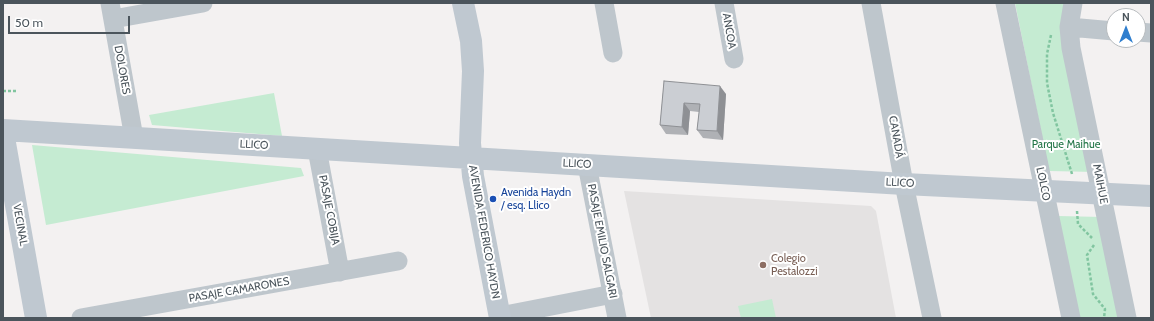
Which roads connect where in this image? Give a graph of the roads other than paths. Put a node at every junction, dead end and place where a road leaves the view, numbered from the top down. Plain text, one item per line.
1 (203, 3) edge
2 (463, 3) edge
3 (604, 3) edge
4 (724, 3) edge
5 (871, 3) edge
6 (1005, 3) edge
7 (1073, 3) edge
8 (111, 11) edge
9 (1061, 29) junction
10 (1106, 31) edge
11 (613, 53) dead end
12 (734, 59) dead end
13 (3, 131) edge
14 (134, 138) junction
15 (317, 149) junction
16 (471, 158) junction
17 (587, 165) junction
18 (904, 184) junction
19 (1045, 191) junction
20 (1102, 194) junction
21 (1151, 196) edge
22 (398, 261) dead end
23 (340, 272) junction
24 (613, 294) junction
25 (160, 311) edge
26 (500, 317) edge
27 (36, 318) edge
28 (81, 318) edge
29 (618, 318) edge
30 (932, 318) edge
31 (1071, 318) edge
32 (1127, 318) edge

1 - 8 street
2 - 16 street, AVENIDA FEDERICO HAYDN
3 - 11 street
4 - 12 street, ANCOA
5 - 18 street, CANADÁ
6 - 19 street, LOLCO
7 - 9 street, MAIHUE
8 - 14 street, DOLORES
9 - 10 street
9 - 20 street, MAIHUE
13 - 14 street, LLICO
13 - 27 street, VECINAL
14 - 15 street, LLICO
15 - 16 street, LLICO
15 - 23 street, PASAJE COBIJA
16 - 17 street, LLICO
16 - 26 street, AVENIDA FEDERICO HAYDN
17 - 18 street, LLICO
17 - 24 street, PASAJE EMILIO SALGARI
18 - 19 street, LLICO
18 - 30 street, CANADÁ
19 - 20 street, LLICO
19 - 31 street, LOLCO
20 - 21 street, LLICO
20 - 32 street, MAIHUE
22 - 23 street, PASAJE CAMARONES
23 - 25 street, PASAJE CAMARONES
24 - 26 street
24 - 29 street, PASAJE EMILIO SALGARI
25 - 28 street, PASAJE CAMARONES

